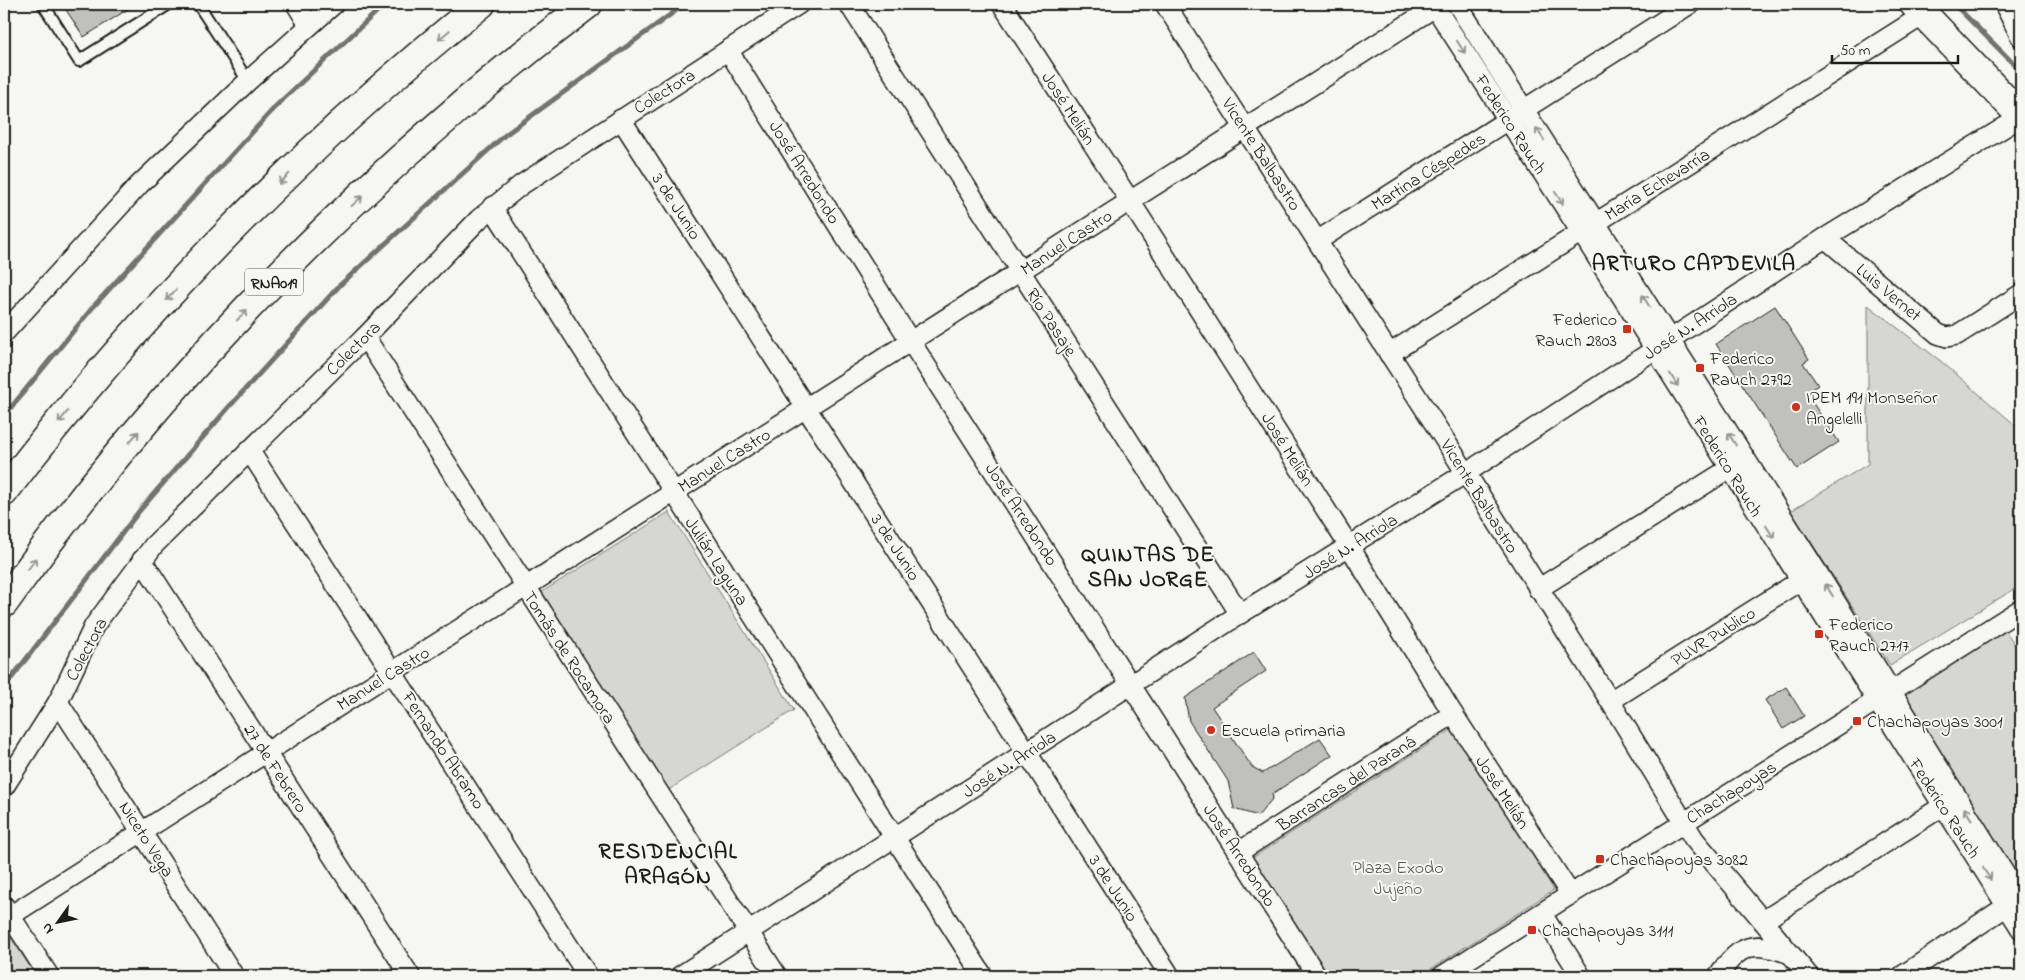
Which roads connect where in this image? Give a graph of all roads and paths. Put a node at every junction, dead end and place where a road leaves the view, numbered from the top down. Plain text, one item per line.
1 (43, 4) edge
2 (169, 4) edge
3 (198, 4) edge
4 (296, 4) edge
5 (334, 4) edge
6 (452, 4) edge
7 (481, 4) edge
8 (799, 4) edge
9 (849, 4) edge
10 (1002, 4) edge
11 (1435, 4) edge
12 (1457, 4) edge
13 (1690, 4) edge
14 (1173, 6) edge
15 (586, 7) edge
16 (2011, 7) edge
17 (1919, 9) edge
18 (309, 25) junction
19 (2021, 36) edge
20 (728, 50) junction
21 (248, 81) junction
22 (1524, 110) junction
23 (2021, 117) edge
24 (621, 119) junction
25 (1508, 120) junction
26 (1245, 128) junction
27 (312, 152) junction
28 (1130, 201) junction
29 (492, 207) junction
30 (1597, 222) junction
31 (1580, 232) junction
32 (1825, 238) junction
33 (1317, 241) junction
34 (1020, 272) junction
35 (2021, 294) edge
36 (4, 333) edge
37 (365, 337) junction
38 (911, 342) junction
39 (1661, 344) junction
40 (1389, 354) junction
41 (806, 408) junction
42 (249, 450) junction
43 (1738, 464) junction
44 (1466, 473) junction
45 (4, 492) edge
46 (673, 492) junction
47 (1349, 546) junction
48 (142, 560) junction
49 (1816, 570) junction
50 (1800, 580) junction
51 (526, 588) junction
52 (1538, 589) junction
53 (4, 603) edge
54 (1240, 614) junction
55 (2019, 617) edge
56 (394, 672) junction
57 (1131, 685) junction
58 (1884, 696) junction
59 (1610, 701) junction
60 (58, 702) junction
61 (1453, 714) junction
62 (1027, 752) junction
63 (266, 753) junction
64 (4, 787) edge
65 (1943, 806) junction
66 (1683, 822) junction
67 (142, 832) junction
68 (895, 838) junction
69 (1238, 852) junction
70 (1571, 895) junction
71 (2014, 903) edge
72 (7, 911) edge
73 (1542, 914) junction
74 (1762, 921) junction
75 (2021, 929) edge
76 (748, 932) junction
77 (1791, 955) junction
78 (1806, 974) edge
79 (49, 976) edge
80 (234, 976) edge
81 (410, 976) edge
82 (588, 976) edge
83 (680, 976) edge
84 (777, 976) edge
85 (983, 976) edge
86 (1170, 976) edge
87 (1317, 976) edge
88 (1442, 976) edge
89 (1581, 976) edge
90 (1718, 976) edge
91 (1902, 976) edge

1 - 2 lane
3 - 21 lane
4 - 18 street
5 - 18 street
6 - 27 main road
7 -> 27 main road
8 - 20 street, Colectora
9 - 34 street, Río Pasaje
10 - 28 street, José Melián
11 -> 25 street, Federico Rauch
11 - 26 street, Manuel Castro
12 - 22 street, Federico Rauch
13 - 22 street, Martina Céspedes
14 - 26 street, Vicente Balbastro
53 -> 15 main road, RNA019
16 - 19 street
17 - 23 main road
17 - 30 street, María Echevarría
18 - 21 street
20 - 24 street, Colectora
20 - 38 street, José Arredondo
21 - 36 street
22 - 25 street, Martina Céspedes
30 -> 22 street, Federico Rauch
23 - 32 street, José N. Arriola
24 - 29 street, Colectora
24 - 41 street, 3 de Junio
25 -> 31 street, Federico Rauch
25 - 33 street, Martina Céspedes
26 - 28 street, Manuel Castro
26 - 33 street, Vicente Balbastro
27 -> 45 main road
28 - 34 street, Manuel Castro
28 - 47 street, José Melián
29 - 37 street, Colectora
29 - 46 street, Julián Laguna
30 - 31 street, María Echevarría
39 -> 30 street, Federico Rauch
31 - 39 street, Federico Rauch
31 - 40 street, María Echevarría
32 - 35 street, Luis Vernet
32 - 39 street, José N. Arriola
33 - 40 street, Vicente Balbastro
34 - 38 street, Manuel Castro
34 - 54 street, Río Pasaje
37 - 42 street, Colectora
37 - 51 street, Tomás de Rocamora
38 - 41 street, Manuel Castro
38 - 57 street, José Arredondo
39 - 43 street, Federico Rauch
39 - 44 street, José N. Arriola
40 - 44 street, Vicente Balbastro
41 - 46 street, Manuel Castro
41 - 62 street, 3 de Junio
42 - 48 street, Colectora
42 - 56 street, Fernando Abramo
43 - 49 street, Federico Rauch
43 -> 50 street, Federico Rauch
43 - 52 street
44 - 47 street, José N. Arriola
44 - 52 street, Vicente Balbastro
46 - 51 street, Manuel Castro
46 - 68 street, Julián Laguna
47 - 54 street, José N. Arriola
47 - 61 street, José Melián
48 - 60 street, Colectora
48 - 63 street, 27 de Febrero
49 - 50 street, PUVR Publico
58 -> 49 street, Federico Rauch
50 - 58 street, Federico Rauch
50 - 59 street, PUVR Publico
51 - 56 street, Manuel Castro
51 - 76 street, Tomás de Rocamora
52 - 59 street, Vicente Balbastro
54 - 57 street, José N. Arriola
55 - 58 street, Chachapoyas
56 - 63 street, Manuel Castro
56 - 82 street, Fernando Abramo
57 - 62 street, José N. Arriola
57 - 69 street, José Arredondo
58 - 65 street, Federico Rauch
58 - 66 street, Chachapoyas
71 -> 58 street, Federico Rauch
59 - 66 street, Vicente Balbastro
60 - 64 street, Colectora
60 - 67 street, Niceto Vega
61 - 69 street, Barrancas del Paraná
61 - 70 street, José Melián
62 - 68 street, José N. Arriola
62 - 86 street, 3 de Junio
63 - 67 street, Manuel Castro
63 - 81 street, 27 de Febrero
65 -> 71 street, Federico Rauch
65 - 74 street
66 - 70 street, Chachapoyas
66 - 74 street, Vicente Balbastro
67 - 72 street, Manuel Castro
67 - 80 street, Niceto Vega
68 - 76 street, José N. Arriola
68 - 85 street, Julián Laguna
69 - 87 street, José Arredondo
70 - 73 street, Chachapoyas
71 - 75 street, Federico Rauch
71 - 91 street
72 - 79 street
73 - 88 street, Chachapoyas
73 - 89 street
74 - 77 street, Vicente Balbastro
76 - 83 street, José N. Arriola
76 - 84 street, Tomás de Rocamora
77 - 78 street, Vicente Balbastro
77 - 90 street

